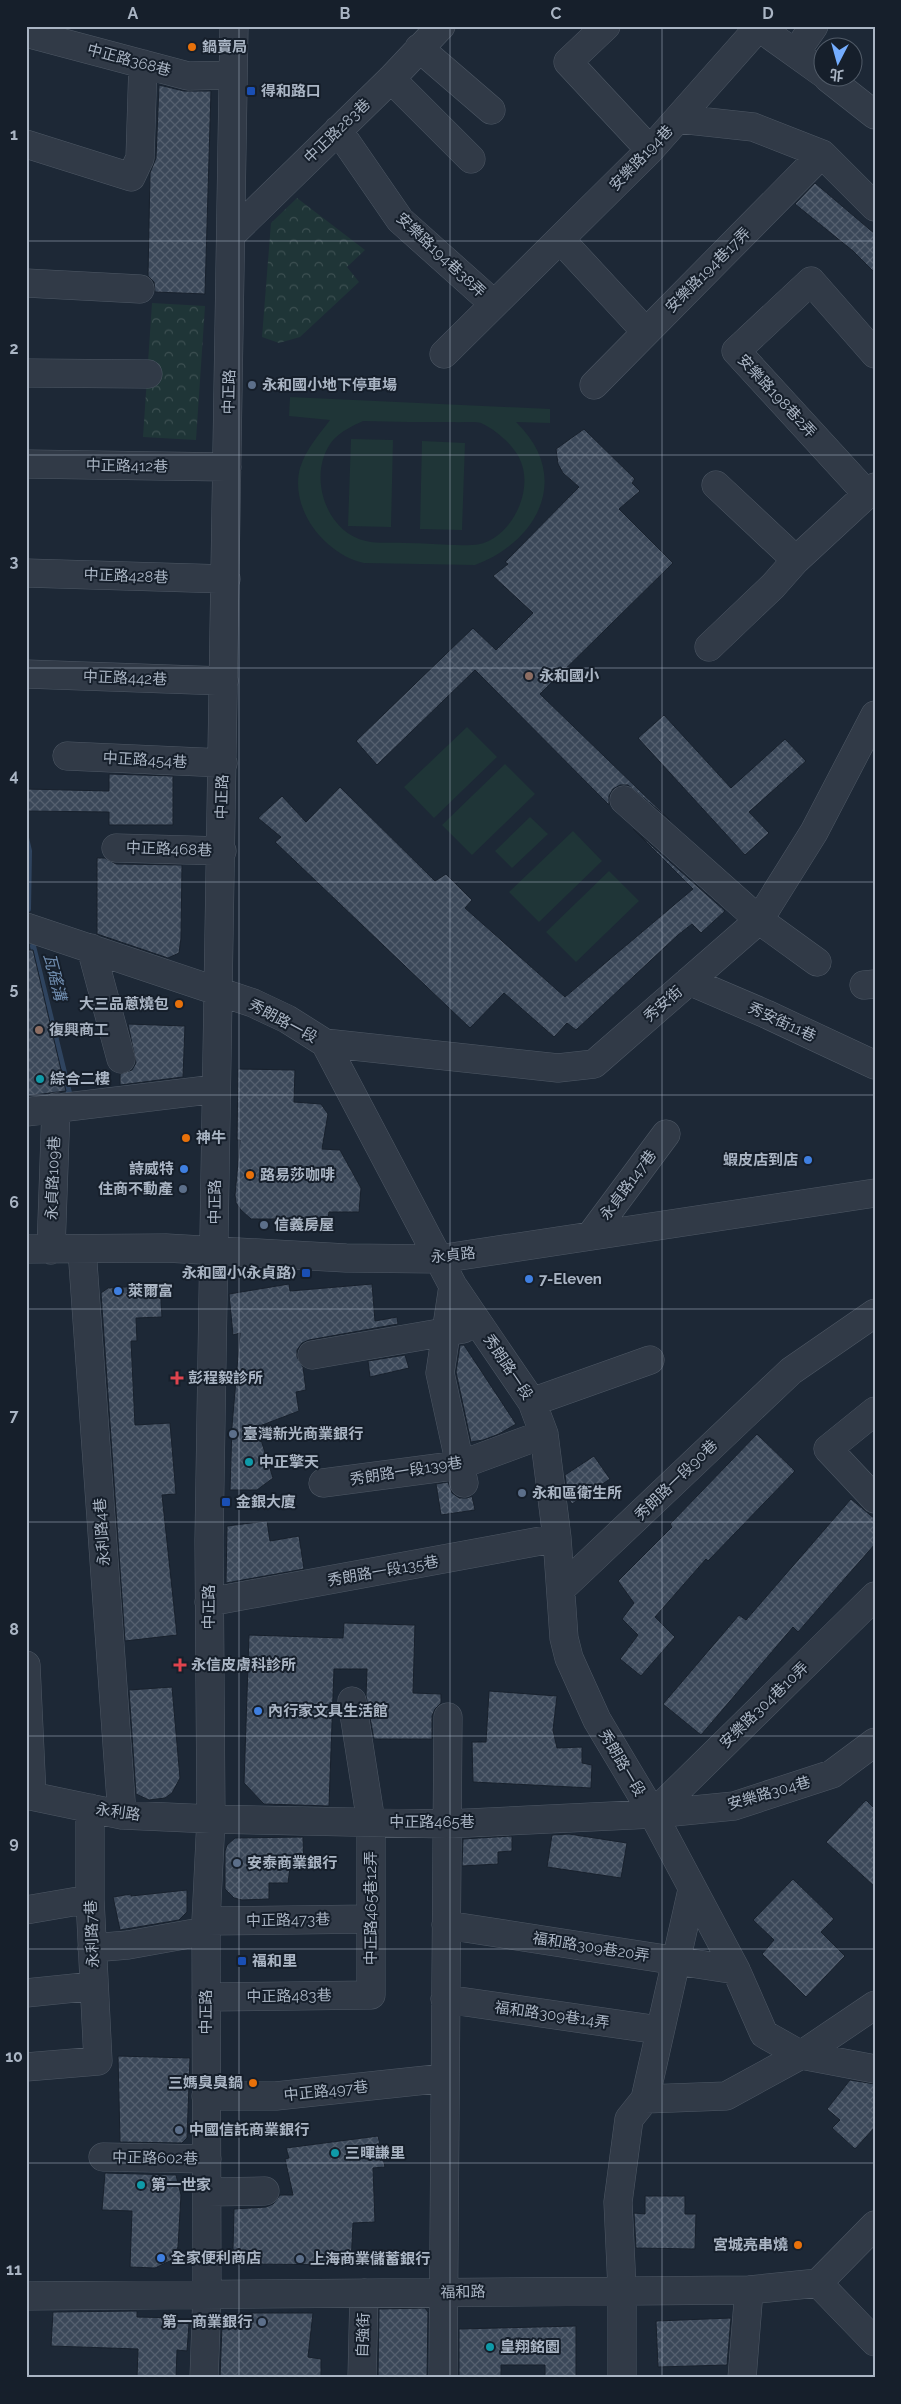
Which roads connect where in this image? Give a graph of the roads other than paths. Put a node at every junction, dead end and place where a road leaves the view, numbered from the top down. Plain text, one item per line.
1 (234, 26) edge
2 (442, 26) edge
3 (606, 26) edge
4 (814, 26) edge
5 (757, 27) edge
6 (26, 33) edge
7 (70, 35) edge
8 (419, 48) junction
9 (796, 52) junction
10 (143, 64) junction
11 (814, 66) edge
12 (233, 75) junction
13 (391, 80) junction
14 (841, 88) edge
15 (491, 110) dead end
16 (875, 114) edge
17 (679, 119) junction
18 (338, 130) junction
19 (26, 144) edge
20 (650, 150) junction
21 (822, 154) junction
22 (471, 159) dead end
23 (871, 193) edge
24 (231, 235) junction
25 (560, 240) junction
26 (26, 283) edge
27 (140, 289) dead end
28 (494, 304) junction
29 (646, 332) junction
30 (444, 354) dead end
31 (875, 354) edge
32 (26, 374) edge
33 (148, 374) dead end
34 (594, 385) dead end
35 (26, 464) edge
36 (227, 467) junction
37 (716, 484) dead end
38 (871, 491) edge
39 (796, 560) junction
40 (26, 572) edge
41 (226, 580) junction
42 (708, 647) dead end
43 (26, 674) edge
44 (224, 681) junction
45 (873, 722) edge
46 (67, 756) dead end
47 (223, 763) junction
48 (624, 800) dead end
49 (116, 848) dead end
50 (222, 851) junction
51 (759, 920) junction
52 (26, 927) edge
53 (91, 948) junction
54 (817, 962) dead end
55 (689, 981) junction
56 (220, 991) junction
57 (325, 1043) junction
58 (121, 1059) dead end
59 (875, 1065) edge
60 (216, 1089) junction
61 (56, 1107) junction
62 (26, 1112) edge
63 (666, 1134) dead end
64 (875, 1193) edge
65 (591, 1235) junction
66 (39, 1249) edge
67 (82, 1249) junction
68 (215, 1250) junction
69 (439, 1258) junction
70 (453, 1286) junction
71 (875, 1312) edge
72 (480, 1326) junction
73 (446, 1332) junction
74 (312, 1354) dead end
75 (650, 1360) dead end
76 (532, 1402) junction
77 (875, 1411) edge
78 (544, 1434) junction
79 (462, 1474) junction
80 (324, 1483) dead end
81 (875, 1499) edge
82 (557, 1538) junction
83 (561, 1589) junction
84 (875, 1596) edge
85 (209, 1602) junction
86 (26, 1666) edge
87 (352, 1701) dead end
88 (448, 1718) dead end
89 (875, 1742) edge
90 (29, 1795) edge
91 (90, 1808) junction
92 (653, 1814) junction
93 (122, 1815) junction
94 (211, 1819) junction
95 (371, 1822) junction
96 (447, 1824) junction
97 (692, 1890) junction
98 (90, 1899) junction
99 (26, 1910) edge
100 (370, 1919) junction
101 (446, 1925) junction
102 (206, 1926) junction
103 (92, 1948) junction
104 (675, 1961) junction
105 (736, 1970) junction
106 (94, 1986) junction
107 (26, 1993) edge
108 (371, 1994) joint
109 (206, 1997) junction
110 (445, 1999) junction
111 (875, 2005) edge
112 (659, 2030) junction
113 (801, 2055) junction
114 (26, 2067) edge
115 (875, 2069) edge
116 (445, 2078) junction
117 (206, 2096) junction
118 (645, 2099) junction
119 (103, 2157) dead end
120 (207, 2159) junction
121 (265, 2191) dead end
122 (207, 2192) junction
123 (875, 2225) edge
124 (818, 2283) junction
125 (622, 2289) junction
126 (749, 2290) junction
127 (443, 2292) junction
128 (364, 2293) junction
129 (207, 2294) junction
130 (26, 2296) edge
131 (875, 2342) edge
132 (204, 2378) edge
133 (362, 2378) edge
134 (444, 2378) edge
135 (622, 2378) edge
136 (742, 2378) edge

1 - 12 street, 中正路
2 - 8 street, 中正路283巷
3 - 20 street
4 - 9 street
5 - 9 street
5 - 17 street
6 - 7 street, 中正路368巷
7 - 10 street, 中正路368巷
8 - 13 street, 中正路283巷
8 - 15 street
9 - 11 street
10 - 12 street, 中正路368巷
10 - 19 street
12 - 24 street, 中正路
13 - 18 street, 中正路283巷
13 - 22 street
14 - 16 street
17 - 20 street, 安樂路194巷
17 - 21 street, 安樂路194巷
18 - 24 street, 中正路283巷
18 - 28 street, 安樂路194巷38弄
20 - 25 street, 安樂路194巷
21 - 23 street, 安樂路194巷
21 - 29 street, 安樂路194巷17弄
24 - 36 street, 中正路
25 - 28 street, 安樂路194巷
25 - 29 street
26 - 27 street
28 - 30 street, 安樂路194巷
29 - 34 street, 安樂路194巷17弄
31 - 38 street, 安樂路198巷2弄
32 - 33 street
35 - 36 street, 中正路412巷
36 - 41 street, 中正路
37 - 39 street
38 - 39 street
39 - 42 street
40 - 41 street, 中正路428巷
41 - 44 street, 中正路
43 - 44 street, 中正路442巷
44 - 47 street, 中正路
45 - 51 street, 秀安街
46 - 47 street, 中正路454巷
47 - 50 street, 中正路
48 - 51 street
49 - 50 street, 中正路468巷
50 - 56 street, 中正路
51 - 54 street
51 - 55 street, 秀安街
52 - 53 street, 秀朗路一段
53 - 56 street, 秀朗路一段
53 - 58 street
55 - 57 street, 秀安街
55 - 59 street, 秀安街11巷
56 - 57 street, 秀朗路一段
56 - 60 street, 中正路
57 - 69 street, 秀朗路一段
60 - 61 street
60 - 68 street, 中正路
61 - 62 street
61 - 66 street, 永貞路109巷
63 - 65 street, 永貞路147巷
64 - 65 street, 永貞路
65 - 69 street, 永貞路
66 - 67 street, 永貞路
67 - 68 street, 永貞路
67 - 93 street, 永利路4巷
68 - 69 street, 永貞路
68 - 85 street, 中正路
69 - 70 street, 秀朗路一段
70 - 72 street, 秀朗路一段
70 - 73 street
71 - 83 street, 秀朗路一段90巷
72 - 73 street
72 - 76 street, 秀朗路一段
73 - 74 street
73 - 79 street
75 - 76 street
76 - 78 street, 秀朗路一段
77 - 81 street
78 - 79 street, 秀朗路一段139巷
78 - 82 street, 秀朗路一段
79 - 80 street, 秀朗路一段139巷
82 - 83 street, 秀朗路一段
82 - 85 street, 秀朗路一段135巷
83 - 92 street, 秀朗路一段
84 - 92 street, 安樂路304巷10弄
85 - 94 street, 中正路
86 - 90 street
87 - 95 street, 中正路465巷12弄
88 - 96 street
89 - 92 street, 安樂路304巷
90 - 91 street, 永利路
91 - 93 street, 永利路
91 - 98 street, 永利路7巷
92 - 96 street, 中正路465巷
92 - 97 street, 秀朗路一段
93 - 94 street, 永利路
94 - 95 street, 中正路465巷
94 - 102 street, 中正路
95 - 96 street, 中正路465巷
95 - 100 street, 中正路465巷12弄
96 - 101 street
97 - 104 street
97 - 105 street, 秀朗路一段
98 - 99 street
98 - 103 street, 永利路7巷
100 - 102 street, 中正路473巷
100 - 108 street, 中正路465巷12弄
101 - 104 street, 福和路309巷20弄
101 - 110 street
102 - 103 street, 中正路473巷
102 - 109 street, 中正路
103 - 106 street, 永利路7巷
104 - 105 street, 福和路309巷20弄
104 - 112 street
105 - 113 street, 秀朗路一段
106 - 107 street
106 - 114 street, 永利路7巷
108 - 109 street, 中正路483巷
109 - 117 street, 中正路
110 - 112 street, 福和路309巷14弄
110 - 116 street
111 - 113 street
112 - 118 street
113 - 115 street, 秀朗路一段
113 - 118 street
116 - 117 street, 中正路497巷
116 - 127 street
117 - 120 street, 中正路
118 - 125 street
119 - 120 street, 中正路602巷
120 - 122 street, 中正路
121 - 122 street
122 - 129 street, 中正路
123 - 124 street
124 - 126 street, 福和路
124 - 131 street
125 - 126 street, 福和路
125 - 127 street, 福和路
125 - 135 street
126 - 136 street
127 - 128 street, 福和路
127 - 134 street
128 - 129 street, 福和路
128 - 133 street, 自強街
129 - 130 street, 福和路
129 - 132 street, 中正路

